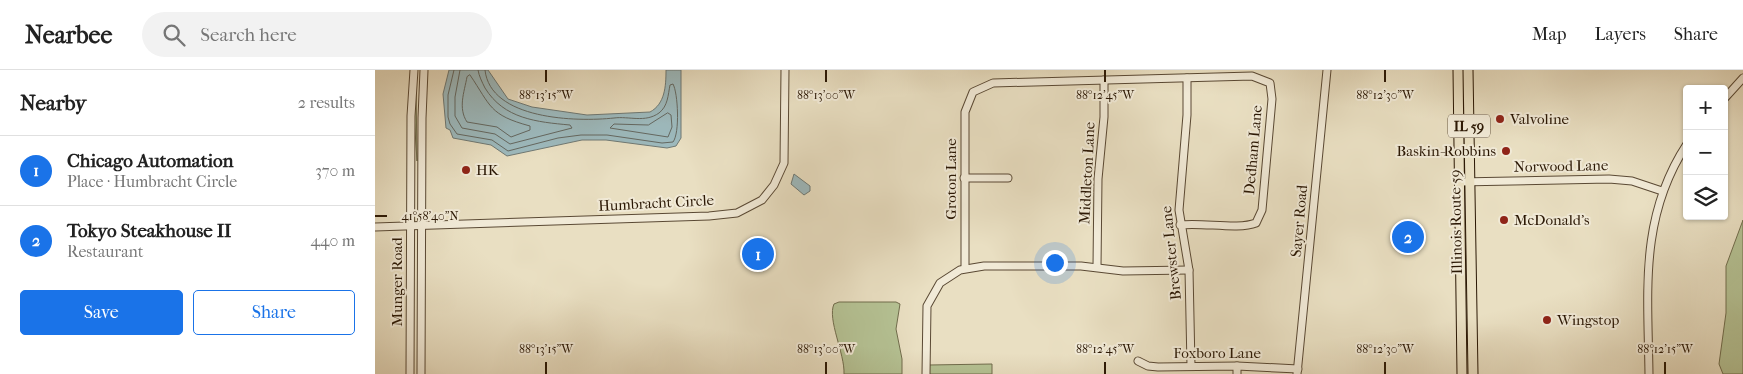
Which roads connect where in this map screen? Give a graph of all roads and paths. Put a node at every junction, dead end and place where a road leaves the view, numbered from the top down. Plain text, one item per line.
1 (414, 70) edge
2 (424, 70) edge
3 (785, 70) edge
4 (1327, 70) edge
5 (1458, 70) edge
6 (1467, 70) edge
7 (1187, 78) junction
8 (1743, 78) edge
9 (1104, 80) junction
10 (1728, 94) edge
11 (1683, 152) edge
12 (964, 178) junction
13 (1008, 178) dead end
14 (1459, 182) junction
15 (1469, 182) junction
16 (1662, 191) junction
17 (1179, 225) junction
18 (375, 227) edge
19 (411, 227) junction
20 (421, 227) junction
21 (1097, 267) junction
22 (965, 268) junction
23 (1189, 270) junction
24 (1138, 361) dead end
25 (1191, 366) junction
26 (1237, 366) junction
27 (1297, 372) edge
28 (410, 374) edge
29 (421, 374) edge
30 (926, 374) edge
31 (1237, 374) edge
32 (1461, 374) edge
33 (1473, 374) edge
34 (1649, 374) edge

1 - 19 street, Munger Road
2 - 20 street, Munger Road
3 - 20 street, Humbracht Circle
4 - 27 street, Sayer Road
5 - 14 main road, Illinois Route 59 / IL 59
6 - 15 main road, Illinois Route 59 / IL 59
7 - 9 street
7 - 17 street, Brewster Lane
7 - 17 street, Dedham Lane
8 - 10 street
9 - 12 street, Groton Lane
9 - 21 street, Middleton Lane
11 - 16 street
12 - 13 street
12 - 22 street, Groton Lane
14 - 15 street, Norwood Lane
14 - 32 main road, Illinois Route 59 / IL 59
15 - 16 street, Norwood Lane
15 - 33 main road, Illinois Route 59 / IL 59
16 - 34 street
17 - 23 street, Brewster Lane
18 - 19 street, Humbracht Circle
19 - 20 street, Humbracht Circle
19 - 28 street, Munger Road
20 - 29 street, Munger Road
21 - 22 street
21 - 23 street
22 - 30 street
23 - 25 street, Brewster Lane
24 - 25 street, Foxboro Lane
25 - 26 street, Foxboro Lane
26 - 27 street, Foxboro Lane
26 - 31 street

